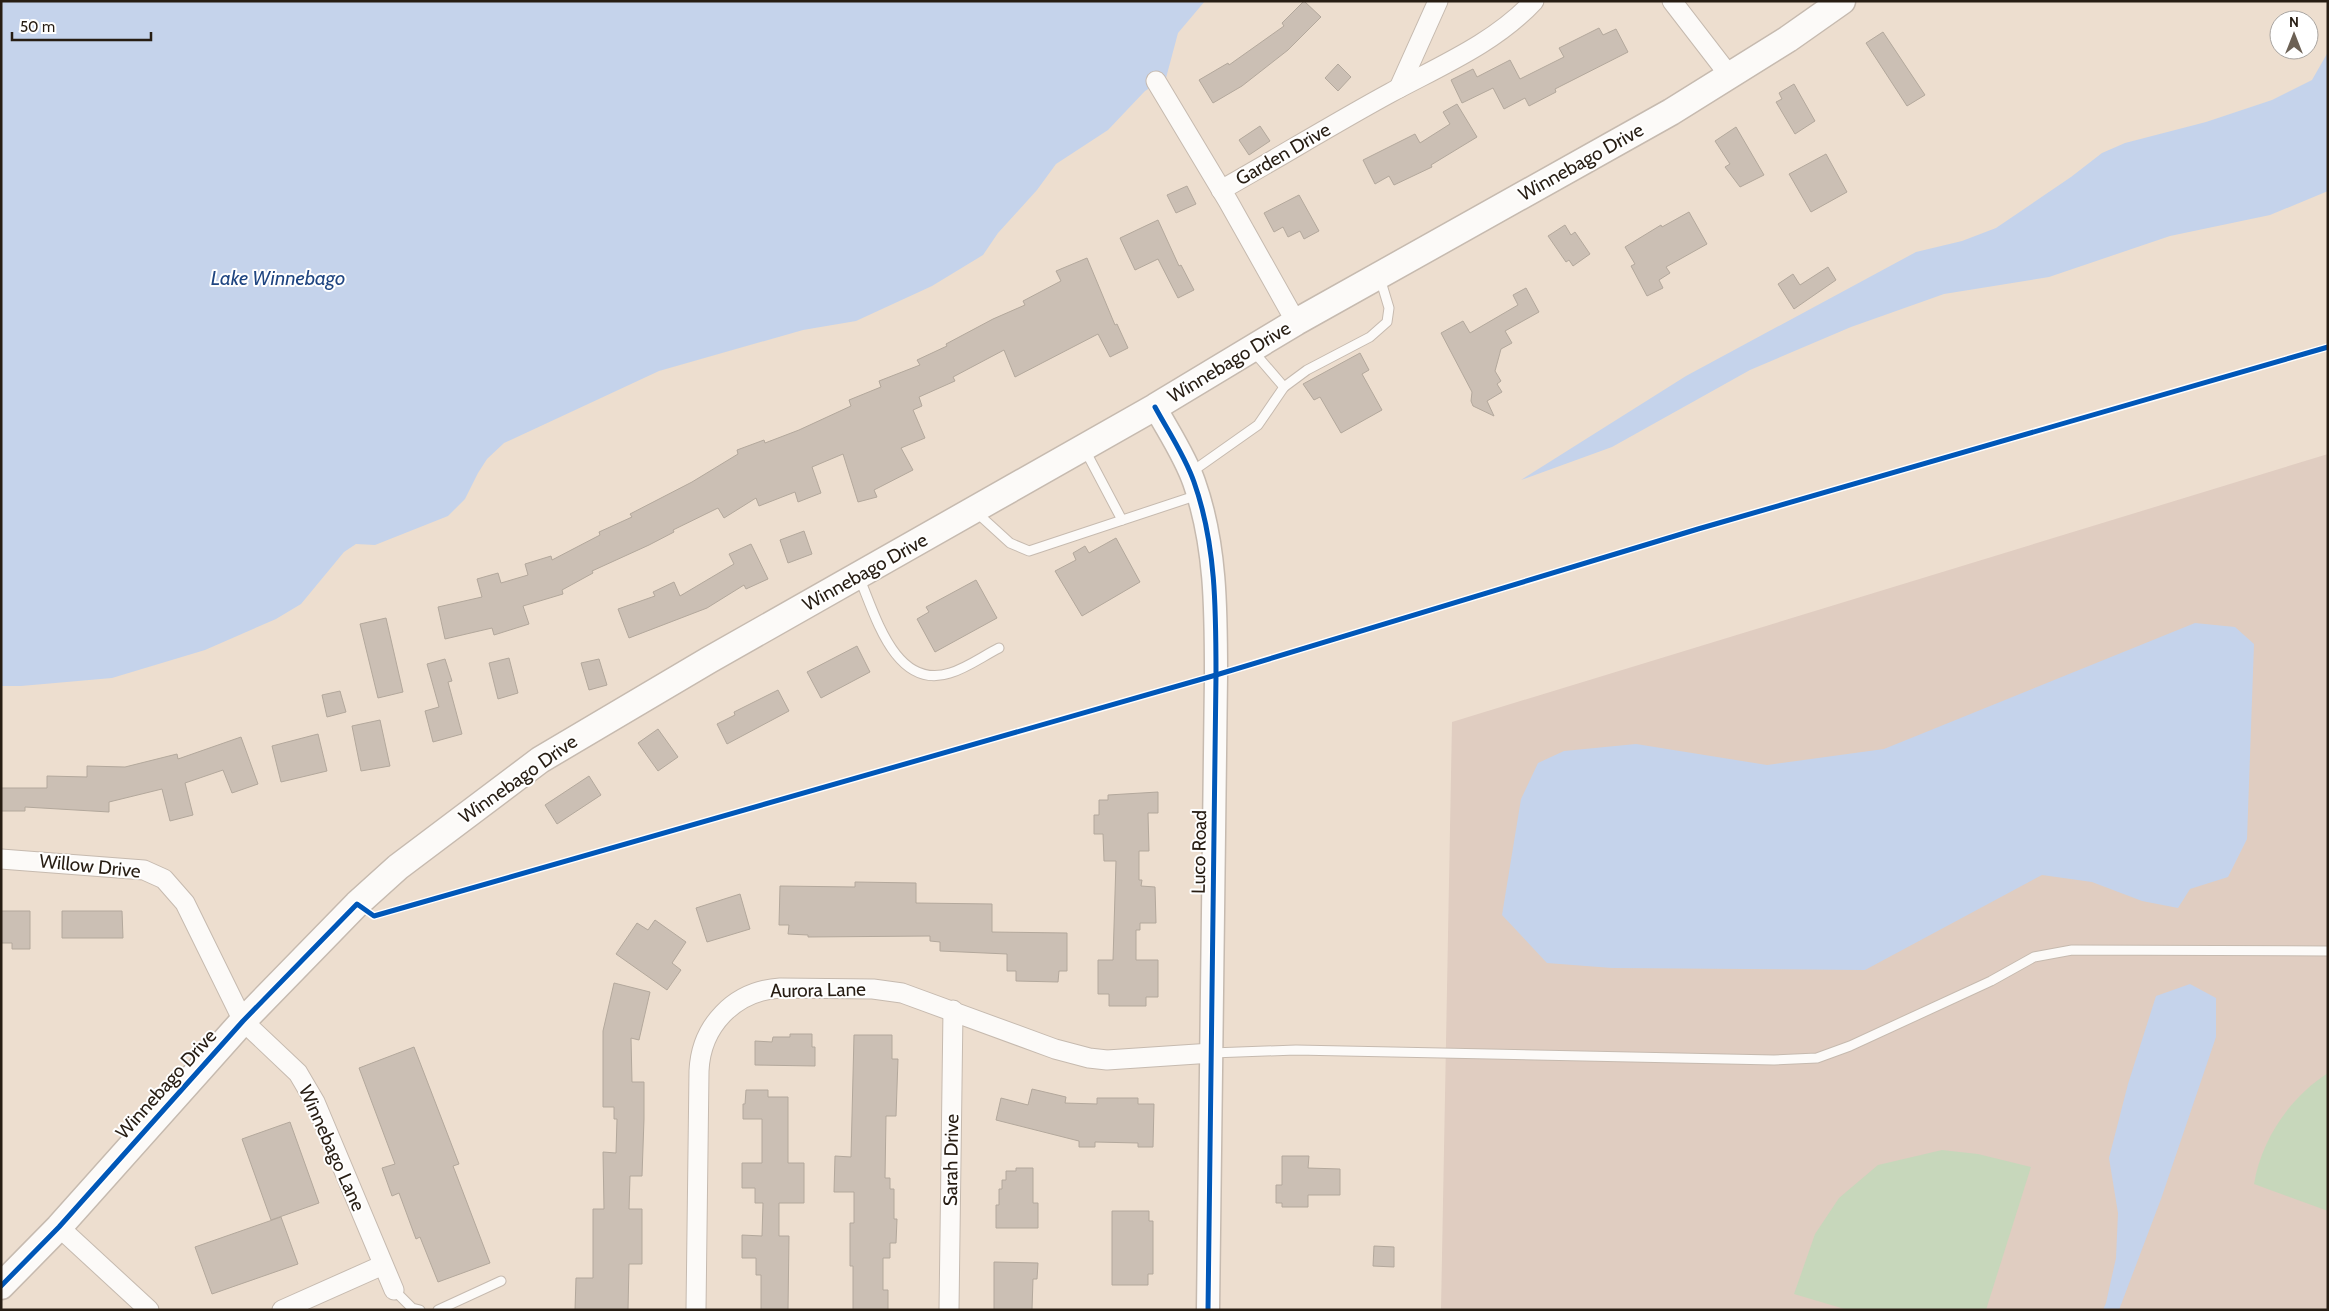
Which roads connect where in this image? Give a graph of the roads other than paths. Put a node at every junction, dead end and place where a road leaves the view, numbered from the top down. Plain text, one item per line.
1 (1438, 1) edge
2 (1534, 1) edge
3 (1672, 1) edge
4 (1842, 1) edge
5 (1729, 75) junction
6 (1156, 81) dead end
7 (1399, 88) junction
8 (1221, 190) junction
9 (1379, 275) junction
10 (1296, 322) junction
11 (1252, 349) junction
12 (1284, 387) junction
13 (1155, 406) junction
14 (1083, 448) junction
15 (1190, 474) junction
16 (1198, 495) junction
17 (974, 510) junction
18 (1122, 520) junction
19 (859, 576) junction
20 (999, 648) dead end
21 (1, 859) edge
22 (2328, 950) edge
23 (952, 1010) junction
24 (243, 1021) junction
25 (1212, 1053) junction
26 (58, 1227) junction
27 (383, 1265) junction
28 (501, 1281) dead end
29 (1, 1286) edge
30 (394, 1290) joint
31 (149, 1310) edge
32 (282, 1310) edge
33 (420, 1310) edge
34 (438, 1310) edge
35 (696, 1310) edge
36 (948, 1310) edge
37 (1208, 1310) edge

1 - 7 street
2 - 7 street, Garden Drive
3 - 5 street
4 - 5 main road, Winnebago Drive
5 - 9 main road, Winnebago Drive
6 - 8 street
7 - 8 street, Garden Drive
8 - 10 street, Garden Drive
9 - 10 main road, Winnebago Drive
9 - 12 lane
10 - 11 main road, Winnebago Drive
11 - 12 lane
11 - 13 main road, Winnebago Drive
12 - 15 lane
13 - 14 main road, Winnebago Drive
13 - 15 street, Luco Road
14 - 17 main road, Winnebago Drive
14 - 18 lane
15 - 16 street, Luco Road
16 - 18 lane
16 - 25 street, Luco Road
17 - 18 lane
17 - 19 main road, Winnebago Drive
19 - 20 lane
19 - 24 main road, Winnebago Drive
21 - 24 street, Willow Drive
22 - 25 lane
23 - 25 street, Aurora Lane
23 - 35 street, Aurora Lane
23 - 36 street, Sarah Drive
24 - 26 main road, Winnebago Drive
24 - 27 street, Winnebago Lane
25 - 37 street, Luco Road
26 - 29 main road, Winnebago Drive
26 - 31 street
27 - 30 street, Winnebago Lane
27 - 32 street
28 - 34 lane
30 - 33 lane

